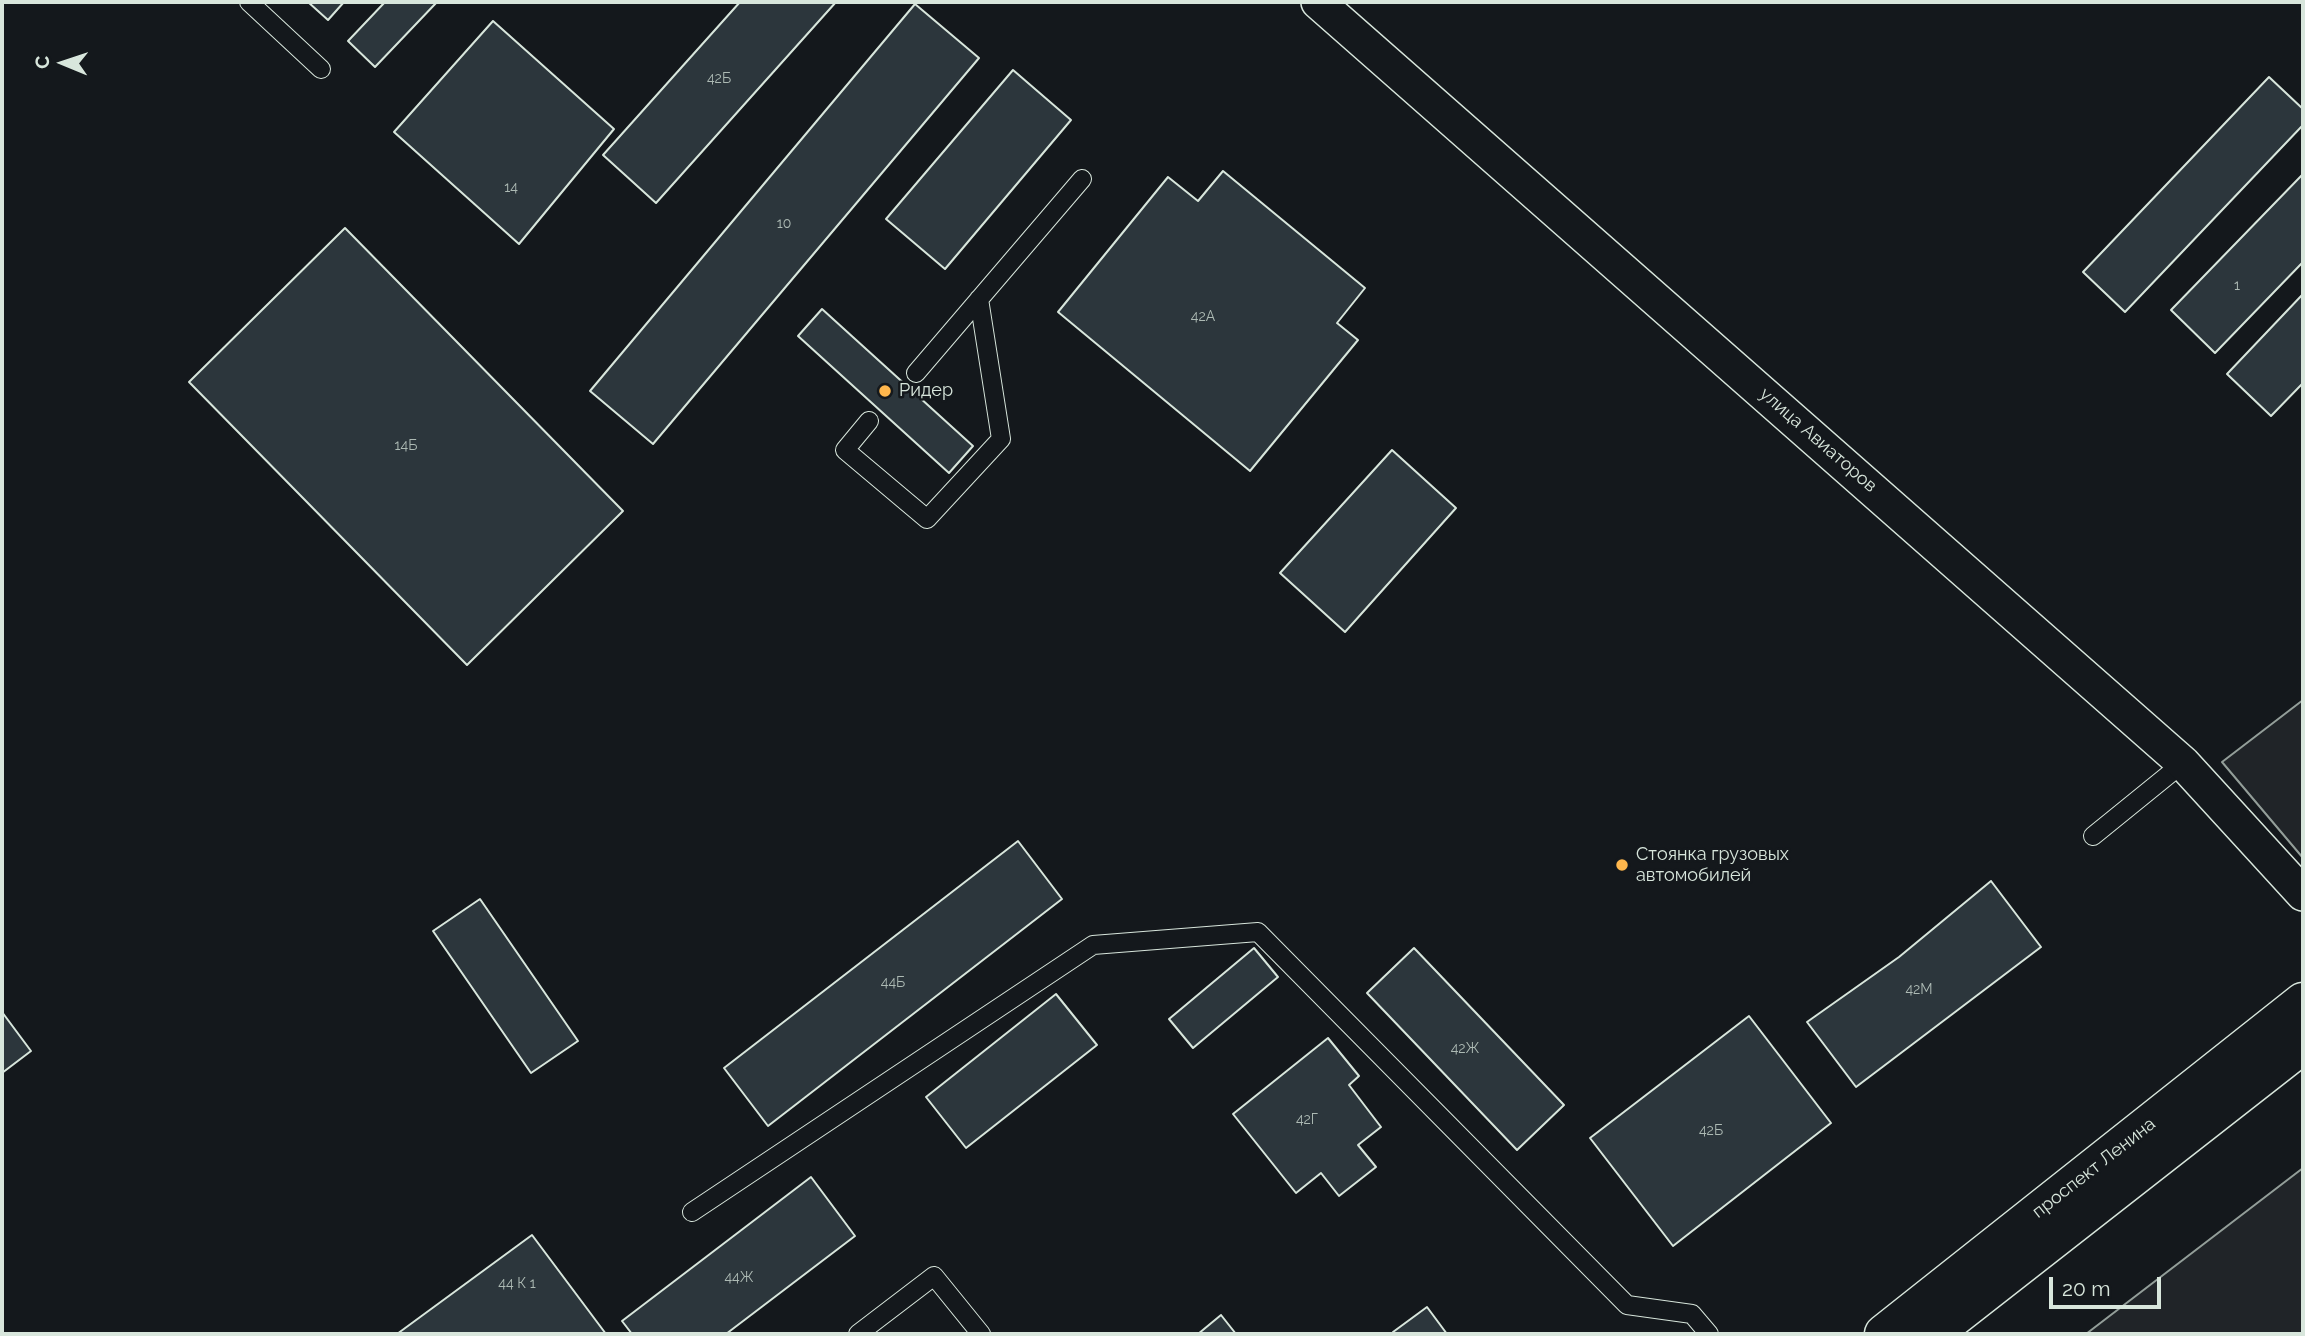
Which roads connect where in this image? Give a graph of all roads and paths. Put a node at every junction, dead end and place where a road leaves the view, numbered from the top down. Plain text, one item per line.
1 (249, 2) edge
2 (1318, 2) edge
3 (321, 69) dead end
4 (1082, 179) dead end
5 (979, 299) junction
6 (916, 373) dead end
7 (869, 421) dead end
8 (2183, 763) junction
9 (2092, 836) dead end
10 (2303, 894) edge
11 (2303, 1002) edge
12 (2303, 1044) edge
13 (692, 1212) dead end
14 (858, 1334) edge
15 (981, 1334) edge
16 (1709, 1334) edge
17 (1884, 1334) edge
18 (1933, 1334) edge

1 - 3 lane
2 - 8 street, улица Авиаторов
4 - 5 lane
5 - 6 lane
5 - 7 lane
8 - 9 lane
8 - 10 street, улица Авиаторов
11 - 17 main road, проспект Ленина
12 - 18 main road, проспект Ленина
13 - 16 lane
14 - 15 lane

